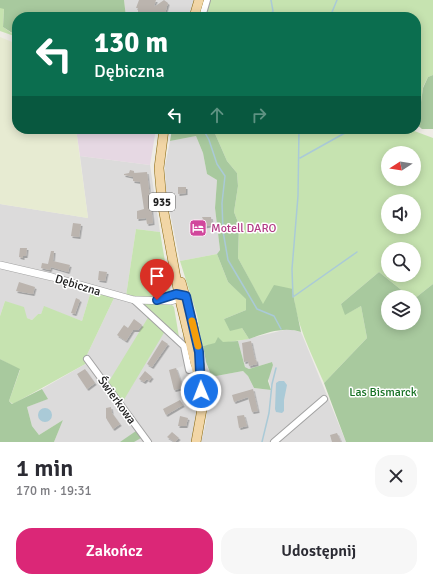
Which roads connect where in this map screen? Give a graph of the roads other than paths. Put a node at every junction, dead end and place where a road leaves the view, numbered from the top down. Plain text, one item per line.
1 (200, 0) edge
2 (207, 0) edge
3 (196, 12) edge
4 (203, 12) edge
5 (163, 134) edge
6 (0, 265) edge
7 (182, 296) junction
8 (134, 300) junction
9 (87, 359) dead end
10 (198, 368) junction
11 (324, 399) dead end
12 (148, 442) edge
13 (196, 442) edge
14 (274, 442) edge

1 - 3 main road
2 - 4 street
5 - 7 main road, 935
6 - 8 street, Dębiczna
7 - 8 street, Dębiczna
7 - 10 main road, 935
8 - 10 street
9 - 12 street, Świerkowa
10 - 13 main road, 935
11 - 14 street

